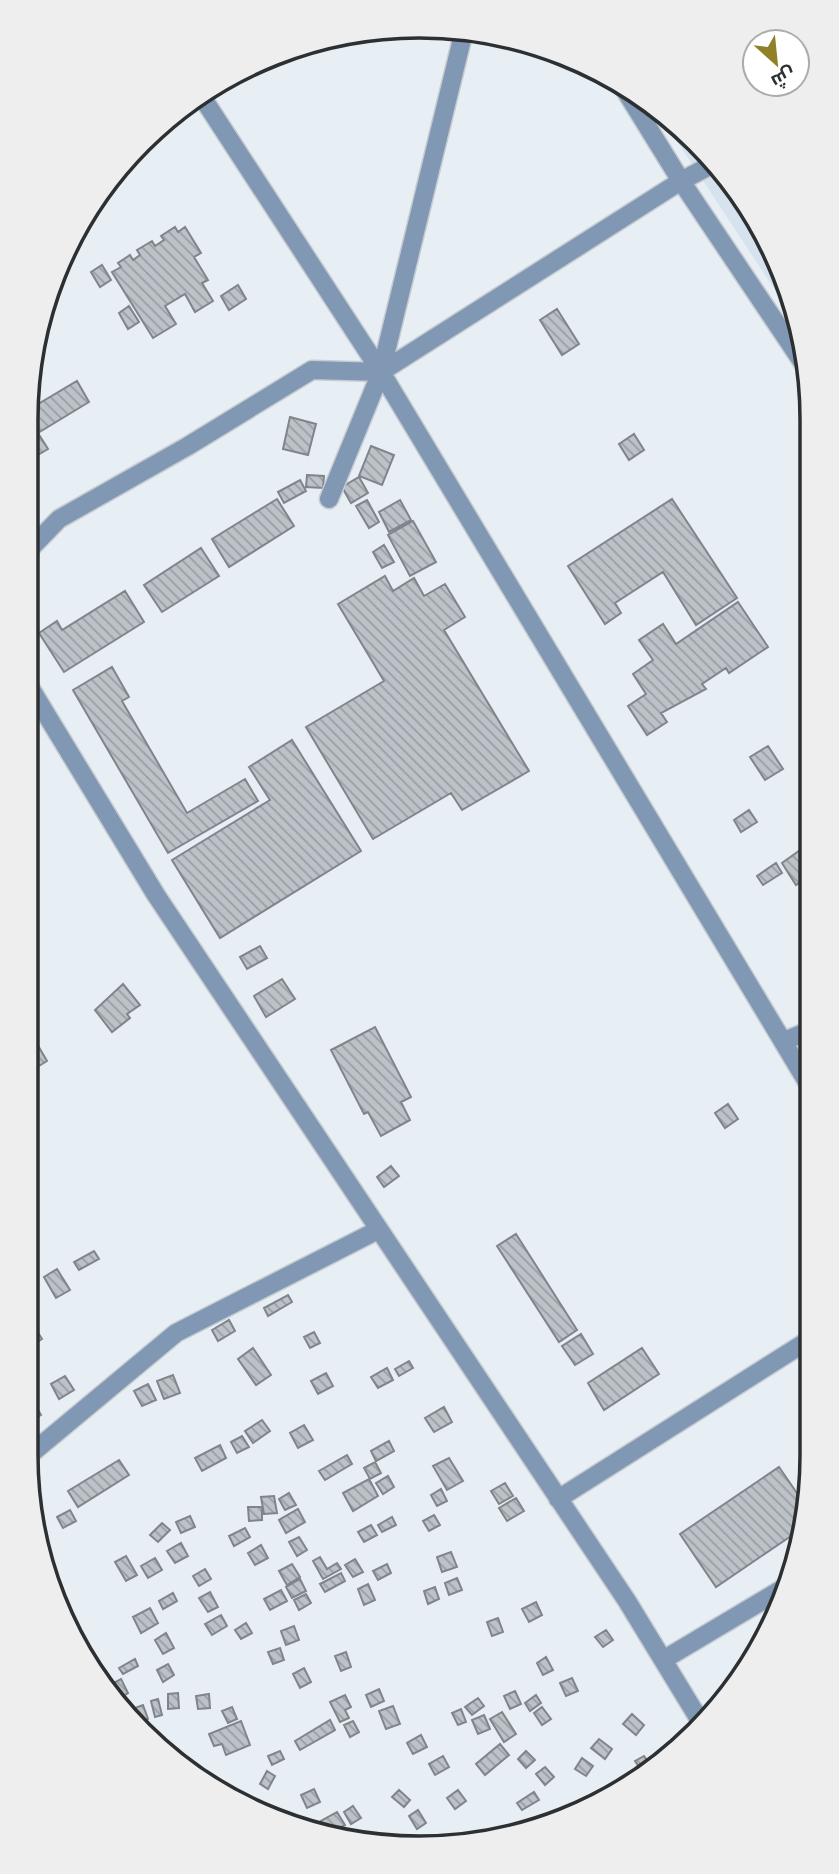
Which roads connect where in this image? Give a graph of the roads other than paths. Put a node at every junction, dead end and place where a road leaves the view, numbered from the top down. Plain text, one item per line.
1 (462, 41) edge
2 (207, 104) edge
3 (634, 105) edge
4 (706, 168) edge
5 (681, 181) junction
6 (794, 349) edge
7 (381, 372) junction
8 (329, 499) dead end
9 (38, 541) edge
10 (38, 701) edge
11 (800, 1034) edge
12 (784, 1041) junction
13 (800, 1069) edge
14 (378, 1230) junction
15 (800, 1346) edge
16 (38, 1448) edge
17 (558, 1499) junction
18 (773, 1594) edge
19 (663, 1660) junction
20 (697, 1716) edge

1 - 7 street
2 - 7 street
3 - 5 street
4 - 5 street
5 - 6 street
5 - 7 street
7 - 8 street
7 - 9 street
7 - 12 street
10 - 14 street
11 - 12 street
12 - 13 street
14 - 16 street
14 - 17 street
15 - 17 street
17 - 19 street
18 - 19 street
19 - 20 street

